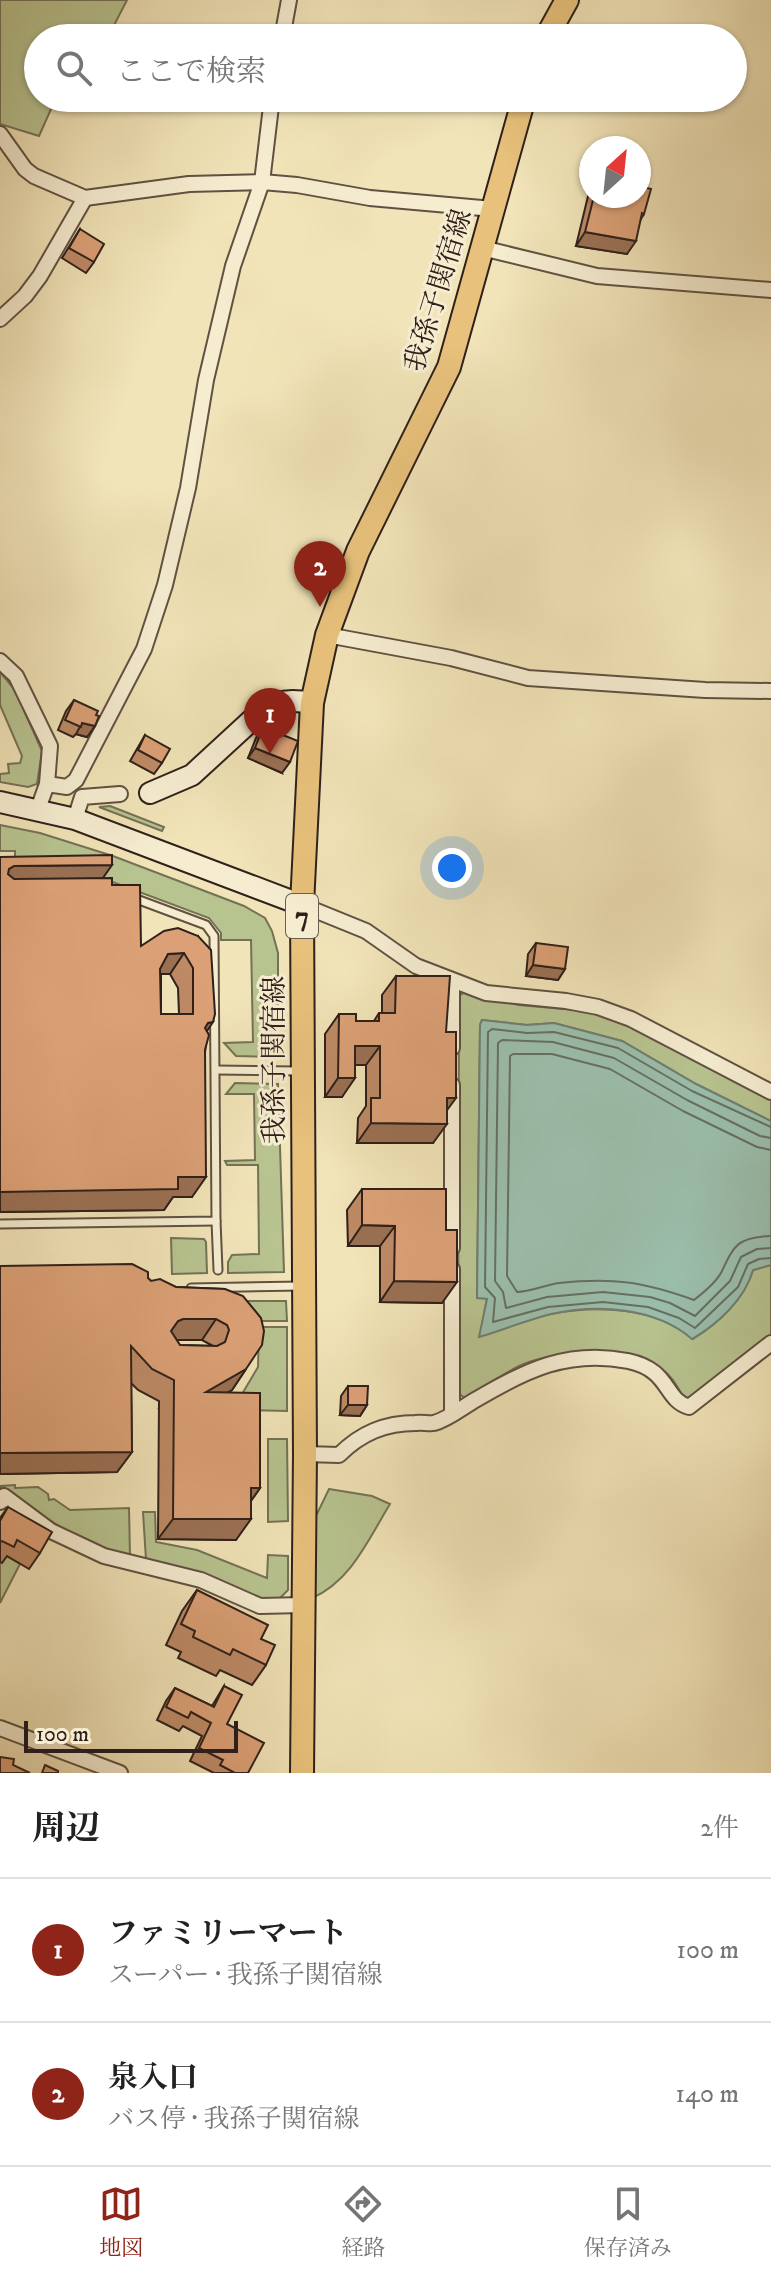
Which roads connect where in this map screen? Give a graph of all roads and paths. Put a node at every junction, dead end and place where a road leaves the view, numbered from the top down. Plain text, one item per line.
1 (289, 0) edge
2 (567, 0) edge
3 (285, 24) edge
4 (554, 24) edge
5 (270, 112) edge
6 (520, 112) edge
7 (0, 134) edge
8 (262, 182) junction
9 (85, 198) junction
10 (493, 209) junction
11 (482, 248) junction
12 (771, 290) edge
13 (0, 319) edge
14 (327, 635) junction
15 (0, 661) edge
16 (771, 691) edge
17 (312, 703) junction
18 (47, 784) junction
19 (150, 793) dead end
20 (120, 794) dead end
21 (0, 802) edge
22 (38, 809) junction
23 (75, 819) junction
24 (116, 891) edge
25 (302, 905) junction
26 (452, 981) junction
27 (206, 1049) edge
28 (216, 1050) junction
29 (216, 1070) junction
30 (303, 1071) junction
31 (771, 1092) edge
32 (216, 1221) junction
33 (0, 1224) edge
34 (218, 1270) dead end
35 (305, 1286) junction
36 (182, 1288) edge
37 (771, 1343) edge
38 (452, 1413) junction
39 (305, 1454) junction
40 (0, 1502) edge
41 (303, 1605) junction
42 (0, 1728) edge
43 (120, 1773) edge
44 (302, 1773) edge

1 - 3 street
2 - 4 main road
5 - 8 street
6 - 10 main road, 我孫子関宿線 / 7
7 - 9 street
8 - 9 street
8 - 10 street
8 - 18 street
9 - 13 street
10 - 11 main road, 我孫子関宿線 / 7
11 - 12 street
11 - 14 main road, 我孫子関宿線 / 7
14 - 16 street
14 - 17 main road, 我孫子関宿線 / 7
15 - 18 street
17 - 19 street
17 - 25 main road, 我孫子関宿線 / 7
18 - 22 street
20 - 23 street
21 - 22 street
22 - 23 street
23 - 25 street
24 - 28 lane
25 - 26 street
25 - 30 main road, 我孫子関宿線 / 7
26 - 31 street
26 - 38 street
27 - 28 lane
28 - 29 lane
29 - 30 lane
29 - 32 lane
30 - 35 main road, 我孫子関宿線 / 7
32 - 33 lane
32 - 34 lane
35 - 36 lane
35 - 39 main road, 我孫子関宿線 / 7
37 - 38 street
38 - 39 street
39 - 41 main road, 我孫子関宿線 / 7
40 - 41 street
41 - 44 main road, 我孫子関宿線 / 7
42 - 43 street

